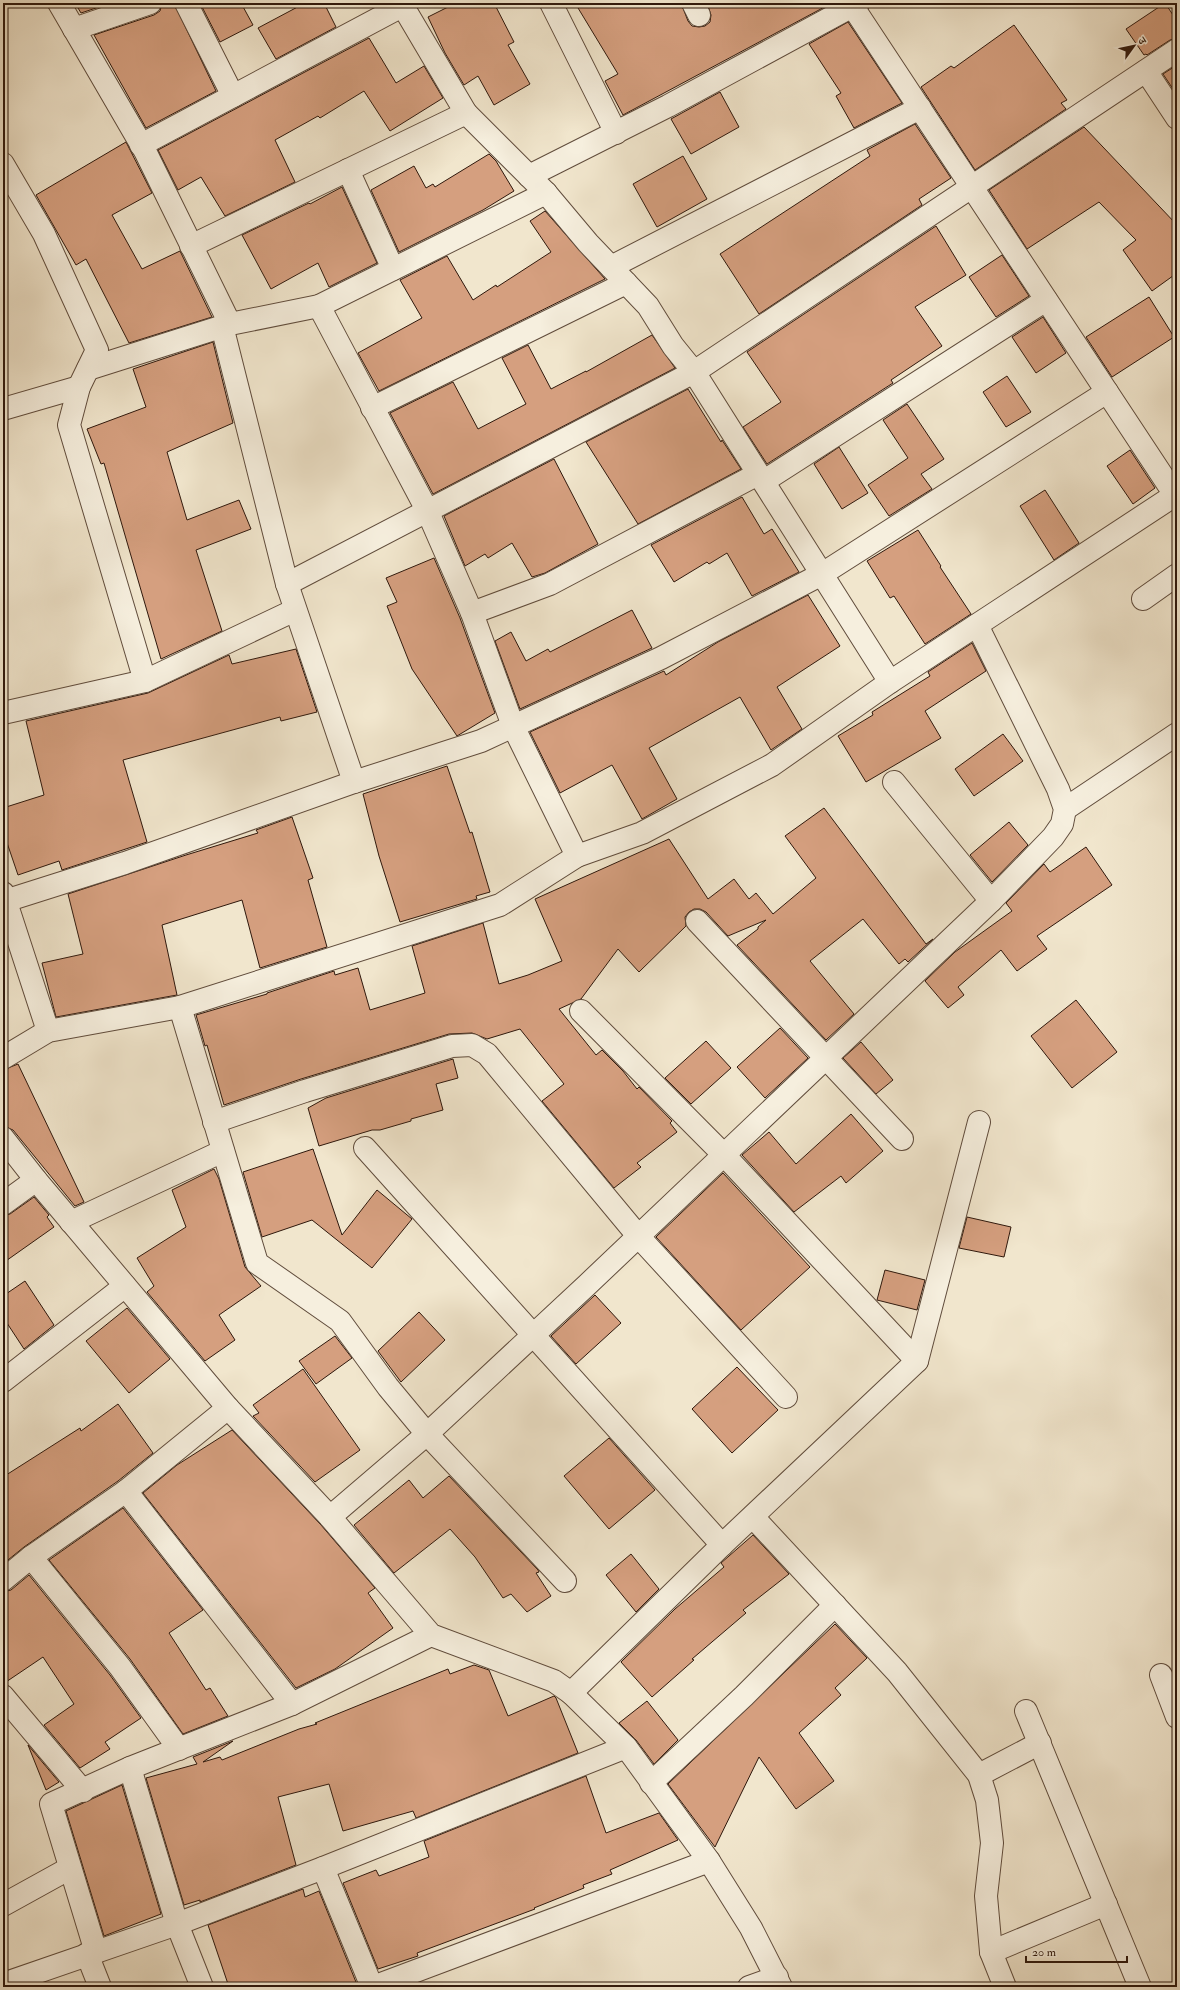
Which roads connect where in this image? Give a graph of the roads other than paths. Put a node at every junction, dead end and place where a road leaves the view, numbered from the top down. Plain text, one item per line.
1 (59, 3) edge
2 (150, 3) edge
3 (186, 3) edge
4 (551, 3) edge
5 (401, 5) edge
6 (856, 5) edge
7 (74, 29) junction
8 (1177, 50) edge
9 (1146, 71) junction
10 (233, 96) junction
11 (920, 108) junction
12 (466, 113) junction
13 (1177, 118) edge
14 (616, 133) junction
15 (141, 145) junction
16 (3, 164) edge
17 (348, 170) junction
18 (528, 176) junction
19 (973, 188) junction
20 (546, 193) junction
21 (191, 246) junction
22 (611, 267) junction
23 (393, 269) junction
24 (626, 282) junction
25 (1046, 300) junction
26 (319, 306) junction
27 (226, 325) junction
28 (694, 372) junction
29 (83, 378) junction
30 (1107, 392) junction
31 (372, 408) junction
32 (3, 409) edge
33 (761, 477) junction
34 (427, 510) junction
35 (822, 574) junction
36 (1177, 575) edge
37 (287, 584) junction
38 (1143, 599) dead end
39 (295, 610) junction
40 (472, 613) junction
41 (977, 625) junction
42 (145, 681) junction
43 (890, 682) junction
44 (3, 713) edge
45 (513, 726) junction
46 (1177, 734) edge
47 (354, 782) junction
48 (894, 782) dead end
49 (1065, 809) junction
50 (577, 856) junction
51 (4, 897) edge
52 (991, 901) junction
53 (697, 921) dead end
54 (180, 1007) junction
55 (581, 1011) dead end
56 (48, 1031) junction
57 (826, 1057) junction
58 (3, 1058) edge
59 (214, 1122) junction
60 (979, 1122) dead end
61 (3, 1138) edge
62 (902, 1139) dead end
63 (365, 1148) dead end
64 (223, 1151) junction
65 (724, 1156) junction
66 (36, 1180) junction
67 (3, 1204) edge
68 (71, 1222) junction
69 (638, 1237) junction
70 (125, 1286) junction
71 (534, 1334) junction
72 (917, 1361) junction
73 (3, 1381) edge
74 (786, 1397) dead end
75 (228, 1408) junction
76 (427, 1434) junction
77 (126, 1491) junction
78 (753, 1516) junction
79 (330, 1517) junction
80 (722, 1545) junction
81 (31, 1557) junction
82 (3, 1580) edge
83 (565, 1581) dead end
84 (835, 1605) junction
85 (431, 1634) junction
86 (1161, 1675) dead end
87 (571, 1693) junction
88 (3, 1696) edge
89 (292, 1704) junction
90 (1026, 1711) dead end
91 (1177, 1717) edge
92 (1040, 1743) junction
93 (626, 1747) junction
94 (179, 1749) junction
95 (130, 1768) junction
96 (979, 1775) junction
97 (651, 1783) junction
98 (83, 1791) junction
99 (709, 1861) junction
100 (70, 1868) junction
101 (323, 1868) junction
102 (1106, 1904) junction
103 (3, 1905) edge
104 (178, 1924) junction
105 (991, 1952) junction
106 (92, 1953) junction
107 (779, 1982) edge
108 (3, 1984) edge
109 (100, 1987) edge
110 (202, 1987) edge
111 (372, 1987) edge
112 (749, 1987) edge
113 (1005, 1987) edge
114 (1140, 1987) edge

1 - 7 street
2 - 7 street
3 - 10 street
4 - 14 street
5 - 10 street
5 - 12 street
6 - 11 street
6 - 14 street
7 - 15 street
8 - 9 street
9 - 13 street
9 - 19 street
10 - 15 street
11 - 19 street
11 - 22 street
12 - 17 street
12 - 18 street
14 - 18 street
15 - 21 street
16 - 29 street
17 - 21 street
17 - 23 street
18 - 20 street
19 - 25 street
19 - 28 street
20 - 22 street
20 - 23 street
21 - 27 street
22 - 24 street
23 - 26 street
24 - 28 street
24 - 31 street
25 - 30 street
25 - 33 street
26 - 27 street
26 - 31 street
27 - 29 street
27 - 37 street
28 - 33 street
28 - 34 street
29 - 32 street
29 - 42 street
30 - 35 street
30 - 41 street
31 - 34 street
33 - 35 street
33 - 40 street
34 - 37 street
34 - 40 street
35 - 43 street
35 - 45 street
36 - 38 street
37 - 39 street
39 - 42 street
39 - 47 street
40 - 45 street
41 - 43 street
41 - 49 street
42 - 44 street
43 - 50 street
45 - 47 street
45 - 50 street
46 - 49 street
47 - 51 street
48 - 52 street
49 - 52 street
50 - 54 street
51 - 56 street
52 - 57 street
53 - 57 street
54 - 56 street
54 - 59 street
55 - 65 street
56 - 58 street
57 - 62 street
57 - 65 street
59 - 64 street
59 - 69 street
60 - 72 street
61 - 66 street
63 - 71 street
64 - 68 street
64 - 76 street
65 - 69 street
65 - 72 street
66 - 67 street
66 - 68 street
68 - 70 street
69 - 71 street
69 - 74 street
70 - 73 street
70 - 75 street
71 - 76 street
71 - 80 street
72 - 78 street
75 - 77 street
75 - 79 street
76 - 79 street
76 - 83 street
77 - 81 street
77 - 89 street
78 - 80 street
78 - 84 street
79 - 85 street
80 - 87 street
81 - 82 street
81 - 94 street
84 - 96 street
84 - 97 street
85 - 87 street
85 - 89 street
86 - 91 street
87 - 93 street
88 - 98 street
89 - 94 street
90 - 92 street
92 - 96 street
92 - 102 street
93 - 97 street
93 - 101 street
94 - 95 street
95 - 98 street
95 - 104 street
96 - 105 street
97 - 99 street
98 - 100 street
99 - 107 street
99 - 111 street
100 - 103 street
100 - 106 street
101 - 104 street
101 - 111 street
102 - 105 street
102 - 114 street
104 - 106 street
104 - 110 street
105 - 113 street
106 - 108 street
106 - 109 street
107 - 112 street

